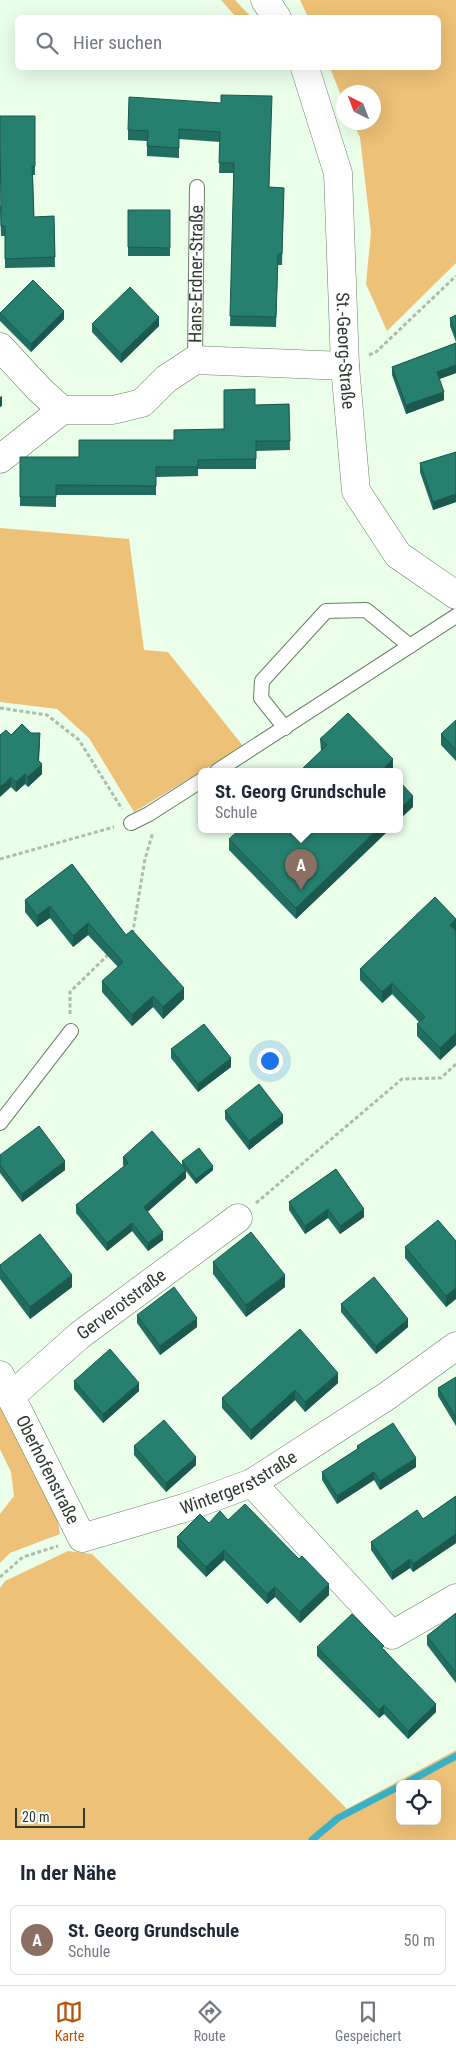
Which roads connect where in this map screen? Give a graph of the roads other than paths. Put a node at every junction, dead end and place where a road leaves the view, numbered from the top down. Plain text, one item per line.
1 (266, 0) edge
2 (275, 15) edge
3 (306, 70) edge
4 (197, 188) dead end
5 (0, 347) edge
6 (195, 360) junction
7 (345, 366) junction
8 (62, 410) junction
9 (0, 460) edge
10 (456, 595) edge
11 (456, 616) edge
12 (410, 646) junction
13 (285, 728) junction
14 (222, 768) edge
15 (198, 783) edge
16 (131, 823) road end
17 (71, 1031) road end
18 (0, 1123) edge
19 (238, 1218) road end
20 (456, 1346) edge
21 (5, 1386) edge
22 (252, 1483) junction
23 (82, 1538) joint
24 (456, 1598) edge

1 - 2 street
3 - 7 street, St.-Georg-Straße
4 - 6 lane, Hans-Erdner-Straße
5 - 8 street
6 - 7 street, Hans-Erdner-Straße
6 - 8 street, Hans-Erdner-Straße
7 - 10 street, St.-Georg-Straße
8 - 9 street
11 - 12 lane
12 - 13 lane
12 - 13 lane
13 - 14 lane
15 - 16 lane
17 - 18 lane
19 - 21 street, Gerverotstraße
20 - 22 street, Wintergerststraße
21 - 23 street, Oberhofenstraße
22 - 23 street, Wintergerststraße
22 - 24 street

